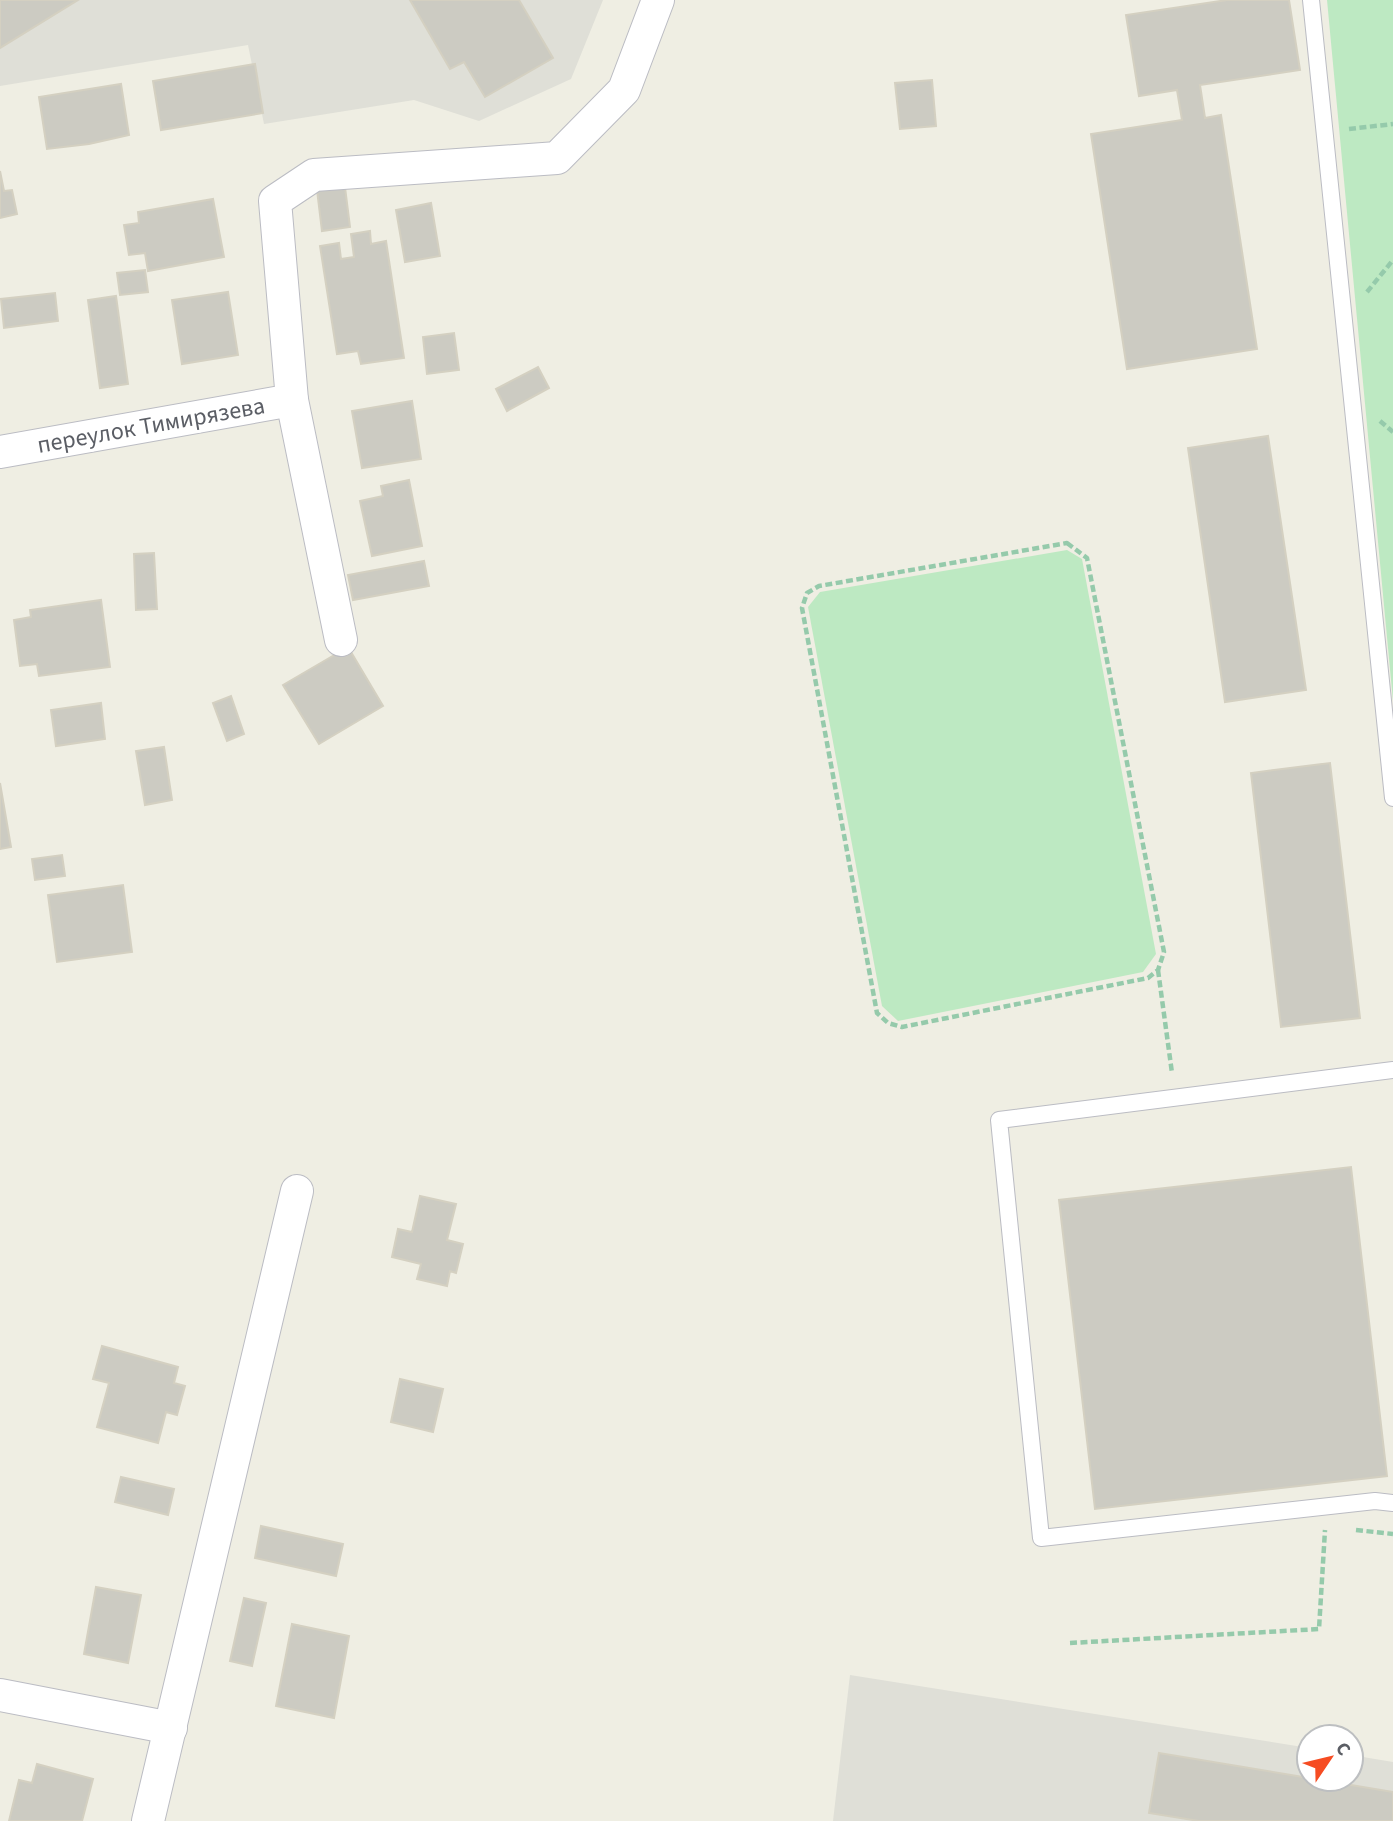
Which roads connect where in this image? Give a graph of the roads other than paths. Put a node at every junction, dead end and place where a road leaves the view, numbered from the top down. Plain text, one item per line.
1 (658, 0) edge
2 (1311, 0) edge
3 (292, 400) junction
4 (0, 452) edge
5 (341, 639) dead end
6 (1393, 798) edge
7 (1393, 1070) edge
8 (297, 1191) dead end
9 (1393, 1503) edge
10 (0, 1695) edge
11 (171, 1728) junction
12 (148, 1821) edge

1 - 3 street, переулок Тимирязева
2 - 6 lane
3 - 4 street, переулок Тимирязева
3 - 5 street
7 - 9 lane
8 - 11 street
10 - 11 street
11 - 12 street

